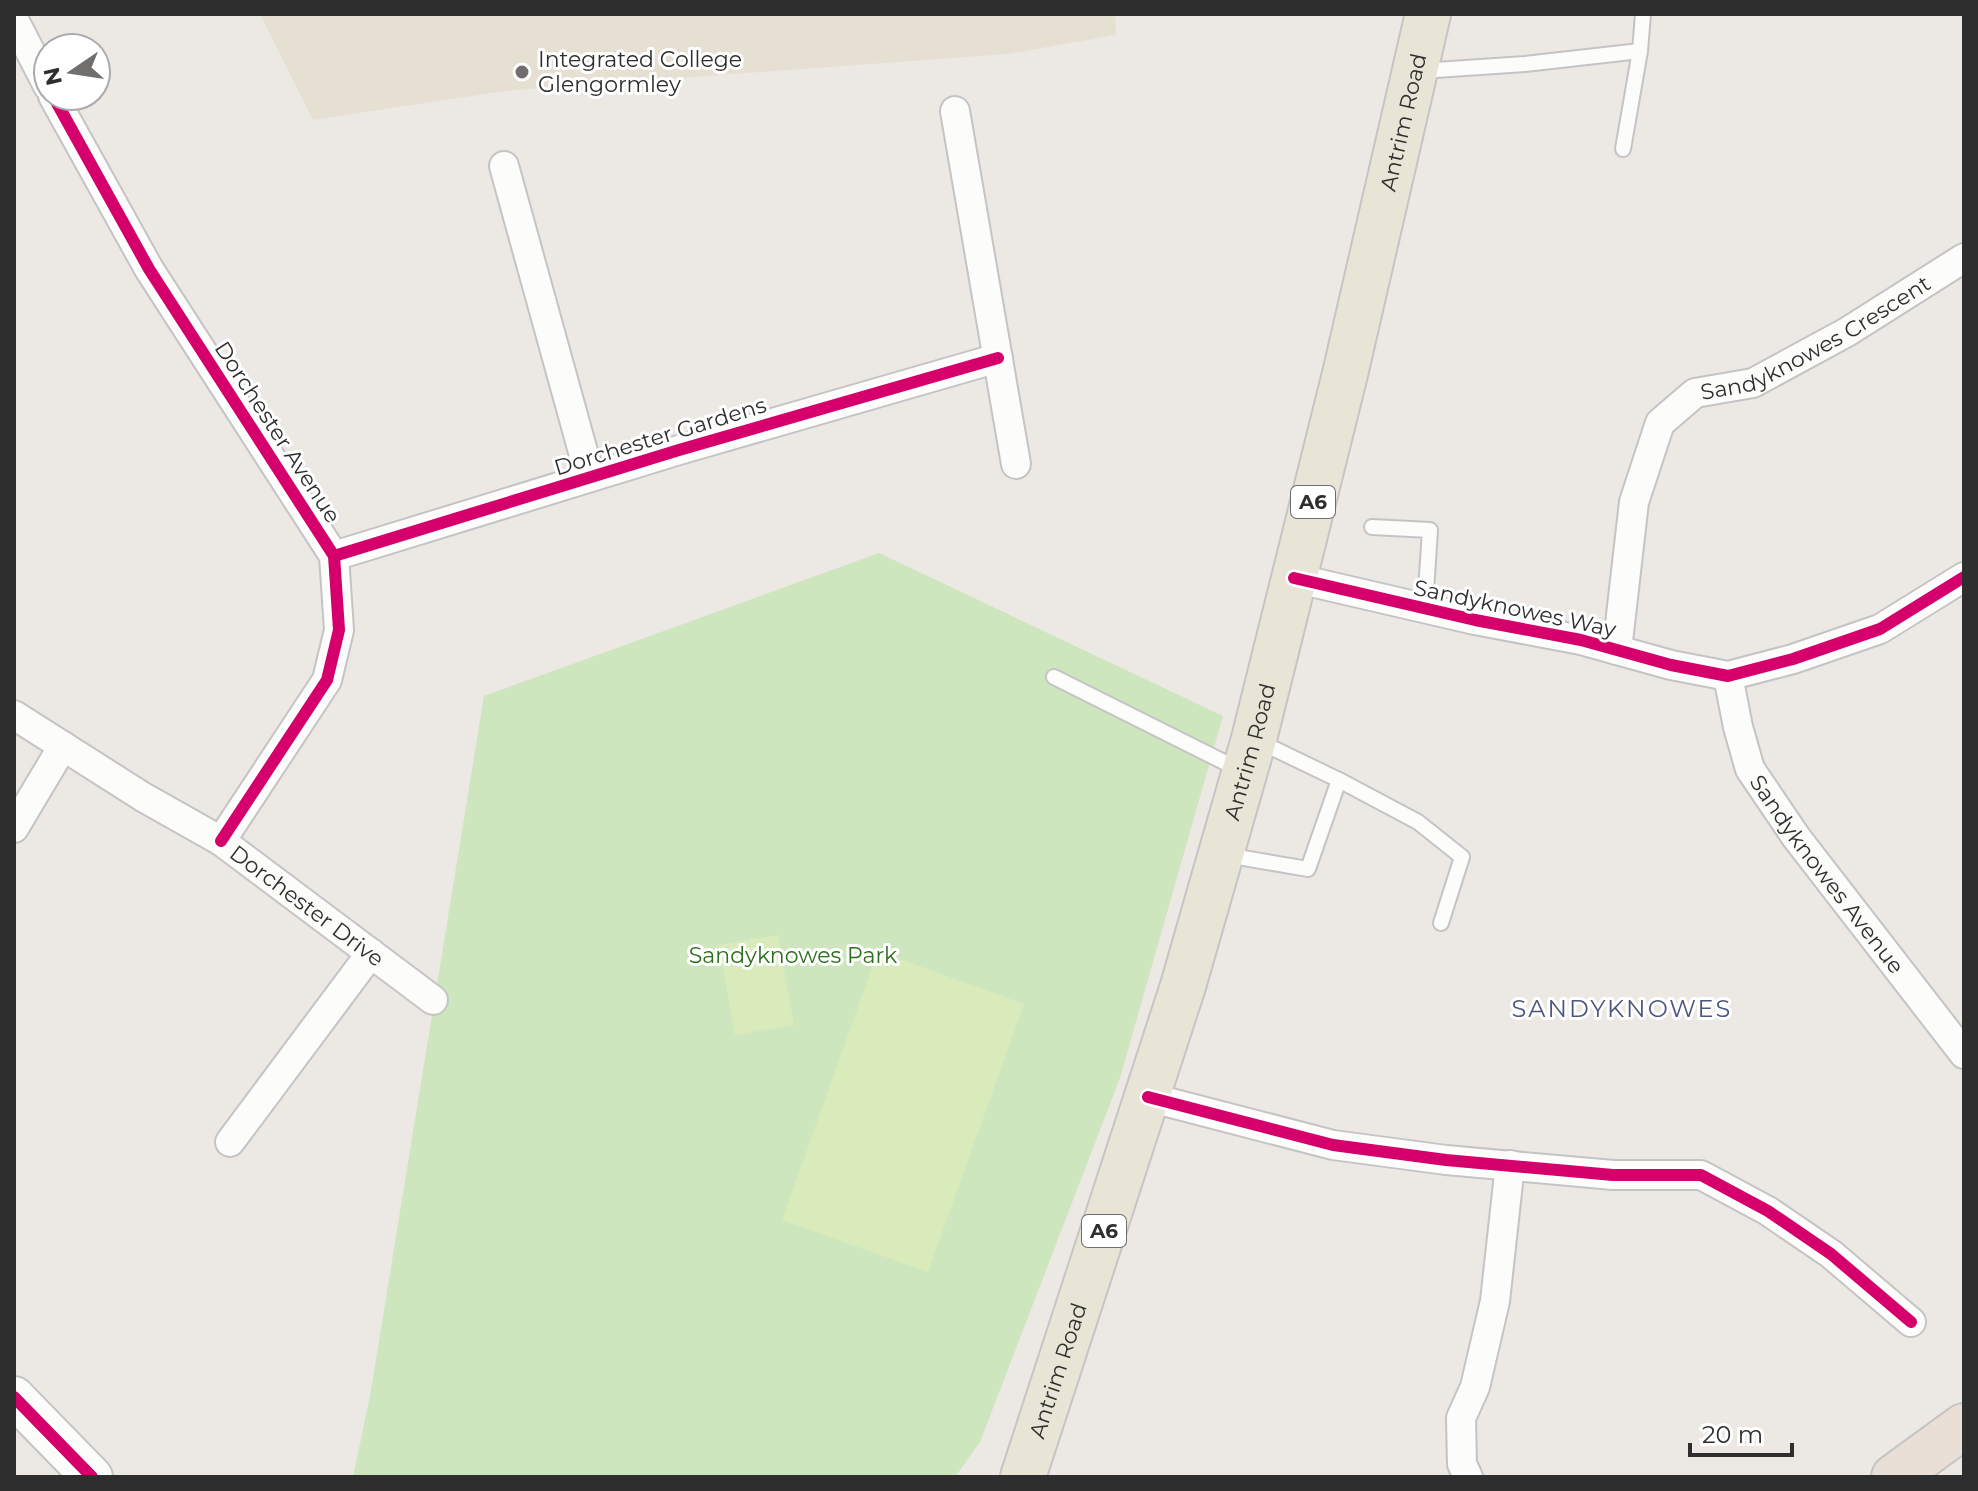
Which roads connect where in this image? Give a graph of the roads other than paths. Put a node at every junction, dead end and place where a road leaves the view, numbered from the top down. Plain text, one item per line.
1 (1428, 14) edge
2 (1643, 14) edge
3 (14, 20) edge
4 (1640, 51) junction
5 (32, 55) edge
6 (1416, 71) junction
7 (955, 111) dead end
8 (62, 112) edge
9 (1623, 149) dead end
10 (504, 166) dead end
11 (1964, 258) edge
12 (998, 358) junction
13 (1016, 464) dead end
14 (590, 477) junction
15 (1372, 527) dead end
16 (334, 556) junction
17 (1964, 577) edge
18 (1294, 578) junction
19 (1421, 608) junction
20 (1617, 650) junction
21 (1728, 676) junction
22 (1054, 677) dead end
23 (14, 715) edge
24 (63, 746) junction
25 (1250, 756) junction
26 (1339, 780) junction
27 (14, 828) edge
28 (221, 841) junction
29 (1221, 854) junction
30 (1441, 923) dead end
31 (371, 953) junction
32 (433, 1000) dead end
33 (1964, 1054) edge
34 (1148, 1097) junction
35 (230, 1142) dead end
36 (1510, 1165) junction
37 (1911, 1322) dead end
38 (14, 1397) edge
39 (1964, 1426) edge
40 (92, 1477) edge
41 (1023, 1477) edge
42 (1468, 1477) edge
43 (1894, 1477) edge

1 - 6 main road, Antrim Road / A6
2 - 4 lane
3 - 5 street
4 - 6 lane
4 - 9 lane
6 - 18 main road, Antrim Road / A6
7 - 12 street
8 - 16 street, Dorchester Avenue
10 - 14 street
11 - 20 street, Sandyknowes Crescent
12 - 13 street
12 - 14 street, Dorchester Gardens
14 - 16 street, Dorchester Gardens
15 - 19 lane
16 - 28 street, Dorchester Avenue
17 - 21 street
18 - 19 street, Sandyknowes Way
18 - 25 main road, Antrim Road / A6
19 - 20 street, Sandyknowes Way
20 - 21 street, Sandyknowes Way
21 - 33 street, Sandyknowes Avenue
22 - 25 lane
23 - 24 street, Dorchester Drive
24 - 27 street
24 - 28 street, Dorchester Drive
25 - 26 lane
25 - 29 main road, Antrim Road / A6
26 - 29 lane
26 - 30 lane
28 - 31 street, Dorchester Drive
29 - 34 main road, Antrim Road / A6
31 - 32 street, Dorchester Drive
31 - 35 street
34 - 36 street
34 - 41 main road, Antrim Road / A6
36 - 37 street
36 - 42 street
38 - 40 main road
39 - 43 highway

